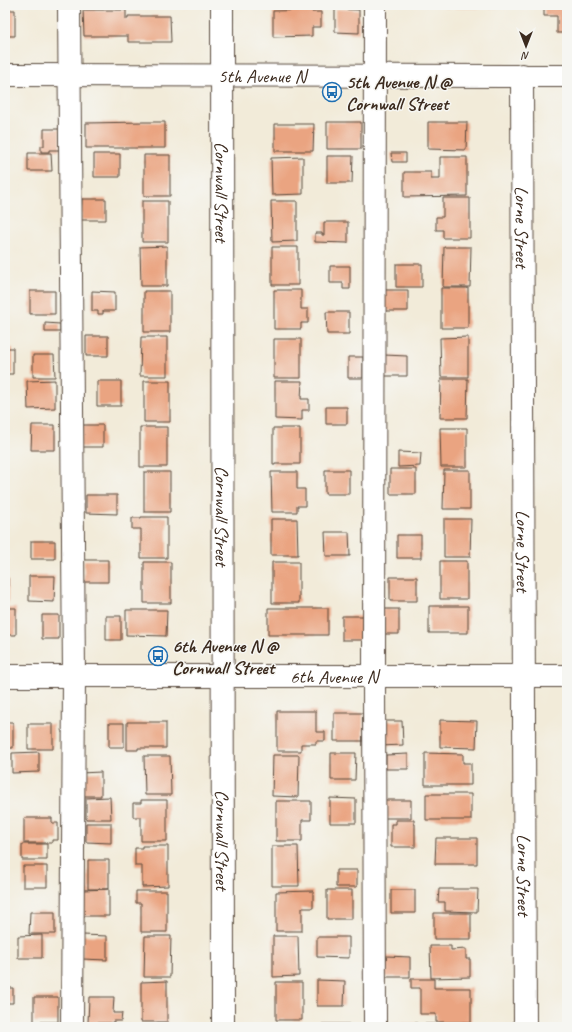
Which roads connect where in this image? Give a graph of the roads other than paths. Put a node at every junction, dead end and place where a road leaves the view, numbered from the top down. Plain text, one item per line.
1 (69, 5) edge
2 (222, 5) edge
3 (375, 5) edge
4 (5, 75) edge
5 (69, 75) junction
6 (222, 75) junction
7 (374, 75) junction
8 (522, 75) junction
9 (567, 76) edge
10 (5, 676) edge
11 (74, 676) junction
12 (223, 676) junction
13 (374, 676) junction
14 (523, 676) junction
15 (567, 676) edge
16 (72, 1027) edge
17 (223, 1027) edge
18 (375, 1027) edge
19 (525, 1027) edge

1 - 5 street
2 - 6 street, Cornwall Street
3 - 7 street
4 - 5 street, 5th Avenue N
5 - 6 street, 5th Avenue N
5 - 11 street
6 - 7 street, 5th Avenue N
6 - 12 street, Cornwall Street
7 - 8 street, 5th Avenue N
7 - 13 street
8 - 9 street, 5th Avenue N
8 - 14 street, Lorne Street
10 - 11 street, 6th Avenue N
11 - 12 street, 6th Avenue N
11 - 16 street
12 - 13 street, 6th Avenue N
12 - 17 street, Cornwall Street
13 - 14 street, 6th Avenue N
13 - 18 street
14 - 15 street, 6th Avenue N
14 - 19 street, Lorne Street

